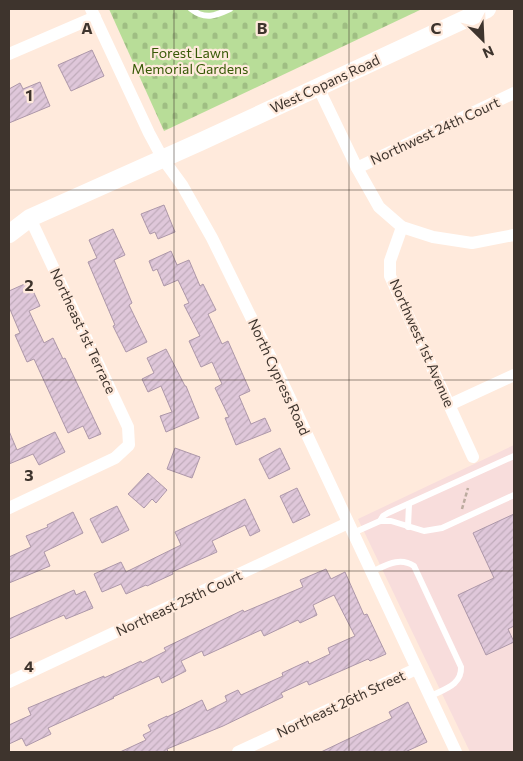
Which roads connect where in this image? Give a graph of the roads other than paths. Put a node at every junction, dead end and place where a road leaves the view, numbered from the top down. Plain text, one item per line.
1 (191, 9) edge
2 (230, 9) edge
3 (487, 9) edge
4 (93, 13) edge
5 (9, 54) edge
6 (318, 87) junction
7 (514, 93) edge
8 (163, 159) junction
9 (357, 168) junction
10 (30, 218) junction
11 (9, 222) edge
12 (402, 228) junction
13 (9, 234) edge
14 (514, 235) edge
15 (514, 375) edge
16 (449, 405) junction
17 (514, 456) edge
18 (473, 457) dead end
19 (514, 495) edge
20 (410, 504) junction
21 (9, 508) edge
22 (380, 521) junction
23 (408, 527) junction
24 (350, 528) junction
25 (371, 572) junction
26 (416, 669) junction
27 (9, 682) edge
28 (430, 697) junction
29 (238, 752) edge
30 (456, 752) edge

1 - 2 lane
3 - 6 main road, West Copans Road
4 - 5 street
4 - 8 street, North Cypress Road
6 - 8 main road, West Copans Road
6 - 9 street
7 - 9 street, Northwest 24th Court
8 - 10 main road, West Copans Road
8 - 24 street, North Cypress Road
9 - 12 street
10 - 11 main road
10 - 13 main road
10 - 21 street, Northeast 1st Terrace
12 - 14 street
12 - 16 street, Northwest 1st Avenue
15 - 16 street
16 - 18 street, Northwest 1st Avenue
17 - 20 lane
19 - 23 lane
20 - 22 lane
20 - 23 lane
22 - 23 lane
22 - 24 lane
24 - 25 street, North Cypress Road
24 - 27 street, Northeast 25th Court
25 - 26 street, North Cypress Road
25 - 28 lane
26 - 28 street, North Cypress Road
26 - 29 street, Northeast 26th Street
28 - 30 street, North Cypress Road

